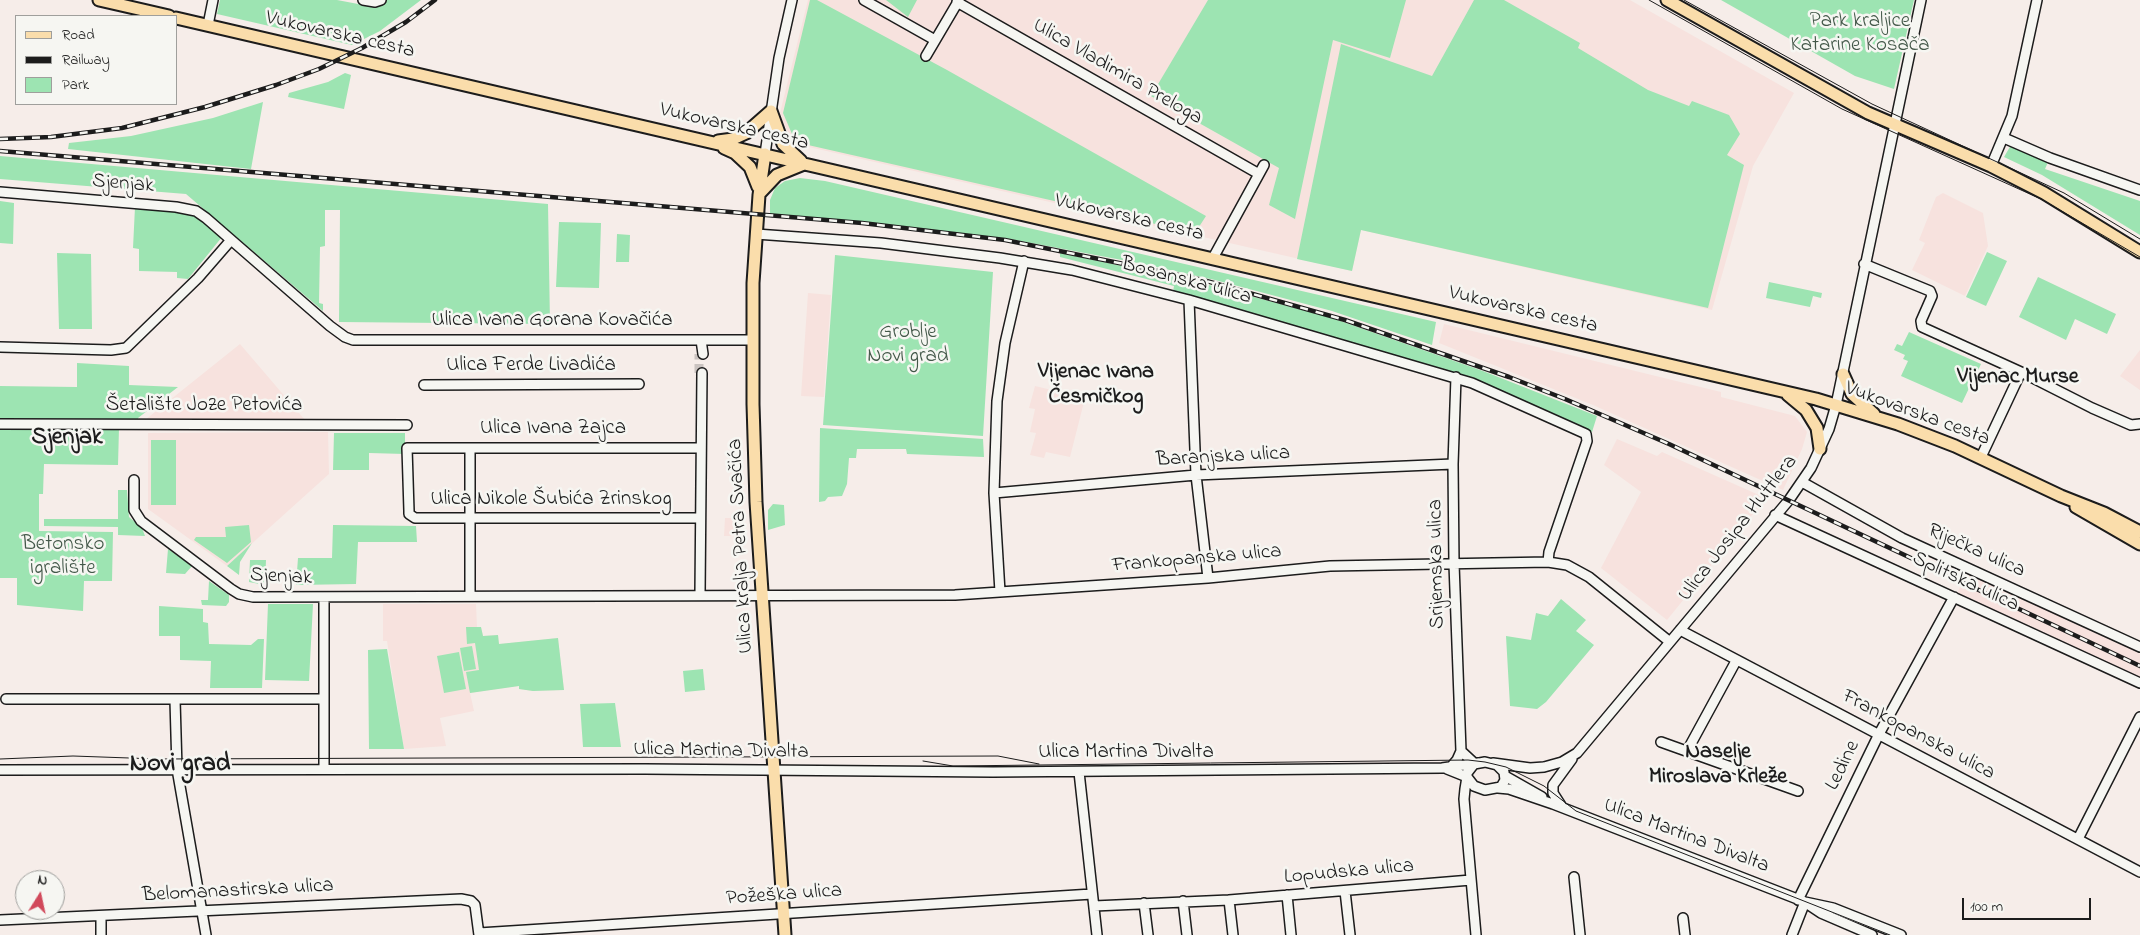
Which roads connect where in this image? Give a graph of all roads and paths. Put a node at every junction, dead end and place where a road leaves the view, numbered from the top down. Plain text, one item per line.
1 (99, 0) edge
2 (213, 0) edge
3 (363, 0) edge
4 (381, 0) edge
5 (792, 0) edge
6 (864, 0) edge
7 (1667, 0) edge
8 (1921, 0) edge
9 (2037, 0) edge
10 (958, 1) edge
11 (165, 15) edge
12 (178, 18) edge
13 (208, 25) junction
14 (935, 40) junction
15 (926, 56) dead end
16 (771, 111) junction
17 (1894, 124) junction
18 (2004, 138) junction
19 (709, 141) junction
20 (765, 154) junction
21 (806, 164) junction
22 (1264, 165) dead end
23 (1991, 166) junction
24 (1259, 174) junction
25 (2140, 190) edge
26 (0, 192) edge
27 (759, 195) junction
28 (756, 234) junction
29 (232, 240) junction
30 (2140, 252) edge
31 (1213, 258) junction
32 (1024, 261) junction
33 (1864, 264) junction
34 (1189, 300) junction
35 (353, 340) joint
36 (701, 340) junction
37 (752, 340) junction
38 (0, 347) edge
39 (701, 353) tunnel mouth
40 (2021, 372) junction
41 (1843, 374) junction
42 (701, 375) tunnel mouth
43 (1456, 377) junction
44 (639, 384) dead end
45 (424, 385) dead end
46 (1777, 390) junction
47 (1836, 404) junction
48 (1877, 417) junction
49 (0, 424) edge
50 (2140, 424) edge
51 (407, 425) dead end
52 (407, 448) joint
53 (470, 448) junction
54 (700, 448) junction
55 (1820, 448) junction
56 (1981, 457) junction
57 (1454, 464) junction
58 (1196, 475) junction
59 (134, 480) dead end
60 (1802, 482) junction
61 (994, 493) junction
62 (2060, 496) junction
63 (1775, 515) junction
64 (470, 518) junction
65 (700, 518) junction
66 (2140, 532) edge
67 (2140, 544) edge
68 (1548, 562) junction
69 (1454, 564) junction
70 (1208, 578) junction
71 (1000, 592) junction
72 (700, 594) junction
73 (762, 594) junction
74 (470, 596) junction
75 (324, 597) junction
76 (1954, 597) junction
77 (1680, 630) junction
78 (1670, 642) junction
79 (2140, 647) edge
80 (1736, 661) junction
81 (2140, 683) edge
82 (6, 699) dead end
83 (324, 699) junction
84 (175, 700) junction
85 (2140, 717) edge
86 (1879, 734) junction
87 (1661, 742) dead end
88 (1461, 750) junction
89 (1688, 751) junction
90 (1577, 753) junction
91 (1476, 763) junction
92 (1493, 763) junction
93 (1447, 768) junction
94 (1530, 768) junction
95 (324, 769) junction
96 (0, 770) edge
97 (177, 770) junction
98 (774, 770) junction
99 (1080, 772) junction
100 (1467, 777) junction
101 (1505, 778) junction
102 (1498, 788) junction
103 (1482, 790) junction
104 (1798, 791) dead end
105 (1557, 806) junction
106 (1466, 811) junction
107 (2078, 839) junction
108 (2140, 872) edge
109 (1574, 877) dead end
110 (1471, 880) junction
111 (1345, 891) junction
112 (1092, 894) junction
113 (1287, 895) junction
114 (1229, 900) junction
115 (1183, 901) junction
116 (1802, 901) junction
117 (1144, 903) junction
118 (475, 905) joint
119 (1094, 906) junction
120 (202, 912) junction
121 (783, 914) junction
122 (101, 916) junction
123 (1683, 918) dead end
124 (0, 920) edge
125 (479, 934) edge
126 (101, 935) edge
127 (206, 935) edge
128 (785, 935) edge
129 (1097, 935) edge
130 (1148, 935) edge
131 (1187, 935) edge
132 (1234, 935) edge
133 (1291, 935) edge
134 (1350, 935) edge
135 (1476, 935) edge
136 (1580, 935) edge
137 (1685, 935) edge
138 (1792, 935) edge
139 (1872, 935) edge
140 (1901, 935) edge

1 - 11 main road
2 - 13 street
3 - 4 street
5 - 16 street
6 - 14 street
7 - 17 main road
8 - 17 street
9 - 18 street
10 - 14 street
10 - 24 street, Ulica Vladimira Preloga
12 - 13 main road, Vukovarska cesta
13 - 19 main road, Vukovarska cesta
14 - 15 street
16 - 19 main road
16 - 20 street
16 - 21 main road
17 - 23 main road
17 - 33 street, Ulica Josipa Huttlera
18 - 23 street
18 - 25 street
19 - 20 main road, Vukovarska cesta
19 - 27 main road
20 - 21 main road, Vukovarska cesta
20 - 27 main road, Ulica kralja Petra Svačića
21 - 27 main road
21 - 31 main road, Vukovarska cesta
22 - 24 street
23 - 30 main road
24 - 31 street
26 - 29 street, Sjenjak
27 - 28 main road, Ulica kralja Petra Svačića
28 - 32 street, Bosanska ulica
28 - 37 main road, Ulica kralja Petra Svačića
29 - 35 street, Sjenjak
29 - 38 street
31 - 46 main road, Vukovarska cesta
32 - 34 street, Bosanska ulica
32 - 61 street
33 - 40 street
33 - 41 street, Ulica Josipa Huttlera
34 - 43 street, Bosanska ulica
34 - 58 street
35 - 36 street, Ulica Ivana Gorana Kovačića
36 - 37 street, Ulica Ivana Gorana Kovačića
36 - 39 street
37 - 73 main road, Ulica kralja Petra Svačića
40 - 50 street
40 - 56 street
41 - 47 street, Ulica Josipa Huttlera
41 - 48 main road
42 - 54 street
43 - 57 street, Srijemska ulica
43 - 68 street, Bosanska ulica
44 - 45 street, Ulica Ferde Livadića
46 - 47 main road, Vukovarska cesta
46 - 55 main road
47 - 48 main road, Vukovarska cesta
47 - 55 street, Ulica Josipa Huttlera
48 - 56 main road, Vukovarska cesta
49 - 51 street, Šetalište Joze Petovića
52 - 53 street, Ulica Ivana Zajca
52 - 64 street, Ulica Nikole Šubića Zrinskog
53 - 54 street, Ulica Ivana Zajca
53 - 64 street
54 - 65 street
55 - 60 street, Ulica Josipa Huttlera
56 - 62 main road, Vukovarska cesta
57 - 58 street, Baranjska ulica
57 - 69 street, Srijemska ulica
58 - 61 street, Baranjska ulica
58 - 70 street
59 - 75 street, Sjenjak
60 - 63 street, Ulica Josipa Huttlera
60 - 79 street, Riječka ulica
61 - 71 street
62 - 66 main road, Vukovarska cesta
62 - 67 main road, Vukovarska cesta
63 - 76 street, Splitska ulica
63 - 77 street, Ulica Josipa Huttlera
64 - 65 street, Ulica Nikole Šubića Zrinskog
64 - 74 street
65 - 72 street
68 - 69 street, Frankopanska ulica
68 - 78 street, Frankopanska ulica
69 - 70 street, Frankopanska ulica
69 - 88 street, Srijemska ulica
70 - 71 street, Frankopanska ulica
71 - 73 street, Frankopanska ulica
72 - 73 street, Frankopanska ulica
72 - 74 street, Frankopanska ulica
73 - 98 main road, Ulica kralja Petra Svačića
74 - 75 street, Frankopanska ulica
75 - 83 street, Sjenjak
76 - 81 street, Splitska ulica
76 - 86 street, Ledine
77 - 78 street, Ulica Josipa Huttlera
77 - 80 street, Frankopanska ulica
78 - 90 street, Ulica Josipa Huttlera
80 - 86 street, Frankopanska ulica
80 - 89 street
82 - 84 street
83 - 84 street
83 - 95 street, Sjenjak
84 - 97 street
85 - 107 street
86 - 107 street, Frankopanska ulica
86 - 116 street, Ledine
87 - 89 street
88 - 91 street
88 - 93 street
89 - 104 street
90 - 94 street, Ulica Josipa Huttlera
90 - 105 street
91 - 92 street
91 - 93 street, Ulica Martina Divalta
91 - 100 street
92 - 94 street, Ulica Josipa Huttlera
92 - 101 street
93 - 99 street, Ulica Martina Divalta
93 - 100 street, Ulica Martina Divalta
94 - 101 street, Ulica Josipa Huttlera
95 - 97 street, Ulica Martina Divalta
95 - 98 street, Ulica Martina Divalta
96 - 97 street, Ulica Martina Divalta
97 - 120 street
98 - 99 street, Ulica Martina Divalta
98 - 121 main road, Ulica kralja Petra Svačića
99 - 112 street
100 - 103 street
100 - 106 street
101 - 102 street
101 - 105 street, Ulica Martina Divalta
102 - 103 street
102 - 105 street, Ulica Martina Divalta
103 - 106 street
105 - 116 street, Ulica Martina Divalta
106 - 110 street
107 - 108 street, Frankopanska ulica
109 - 136 street
110 - 111 street, Lopudska ulica
110 - 135 street
111 - 113 street, Lopudska ulica
111 - 134 street
112 - 119 street
112 - 121 street, Požeška ulica
113 - 114 street, Lopudska ulica
113 - 133 street
114 - 115 street, Lopudska ulica
114 - 132 street
115 - 117 street, Lopudska ulica
115 - 131 street
116 - 138 street, Ledine
116 - 139 street, Ulica Martina Divalta
116 - 140 street, Ulica Martina Divalta
117 - 119 street, Lopudska ulica
117 - 130 street
118 - 120 street, Belomanastirska ulica
118 - 125 street, Požeška ulica
119 - 129 street
120 - 122 street, Belomanastirska ulica
120 - 127 street
121 - 125 street, Požeška ulica
121 - 128 main road, Ulica kralja Petra Svačića
122 - 124 street, Belomanastirska ulica
122 - 126 street
123 - 137 street

